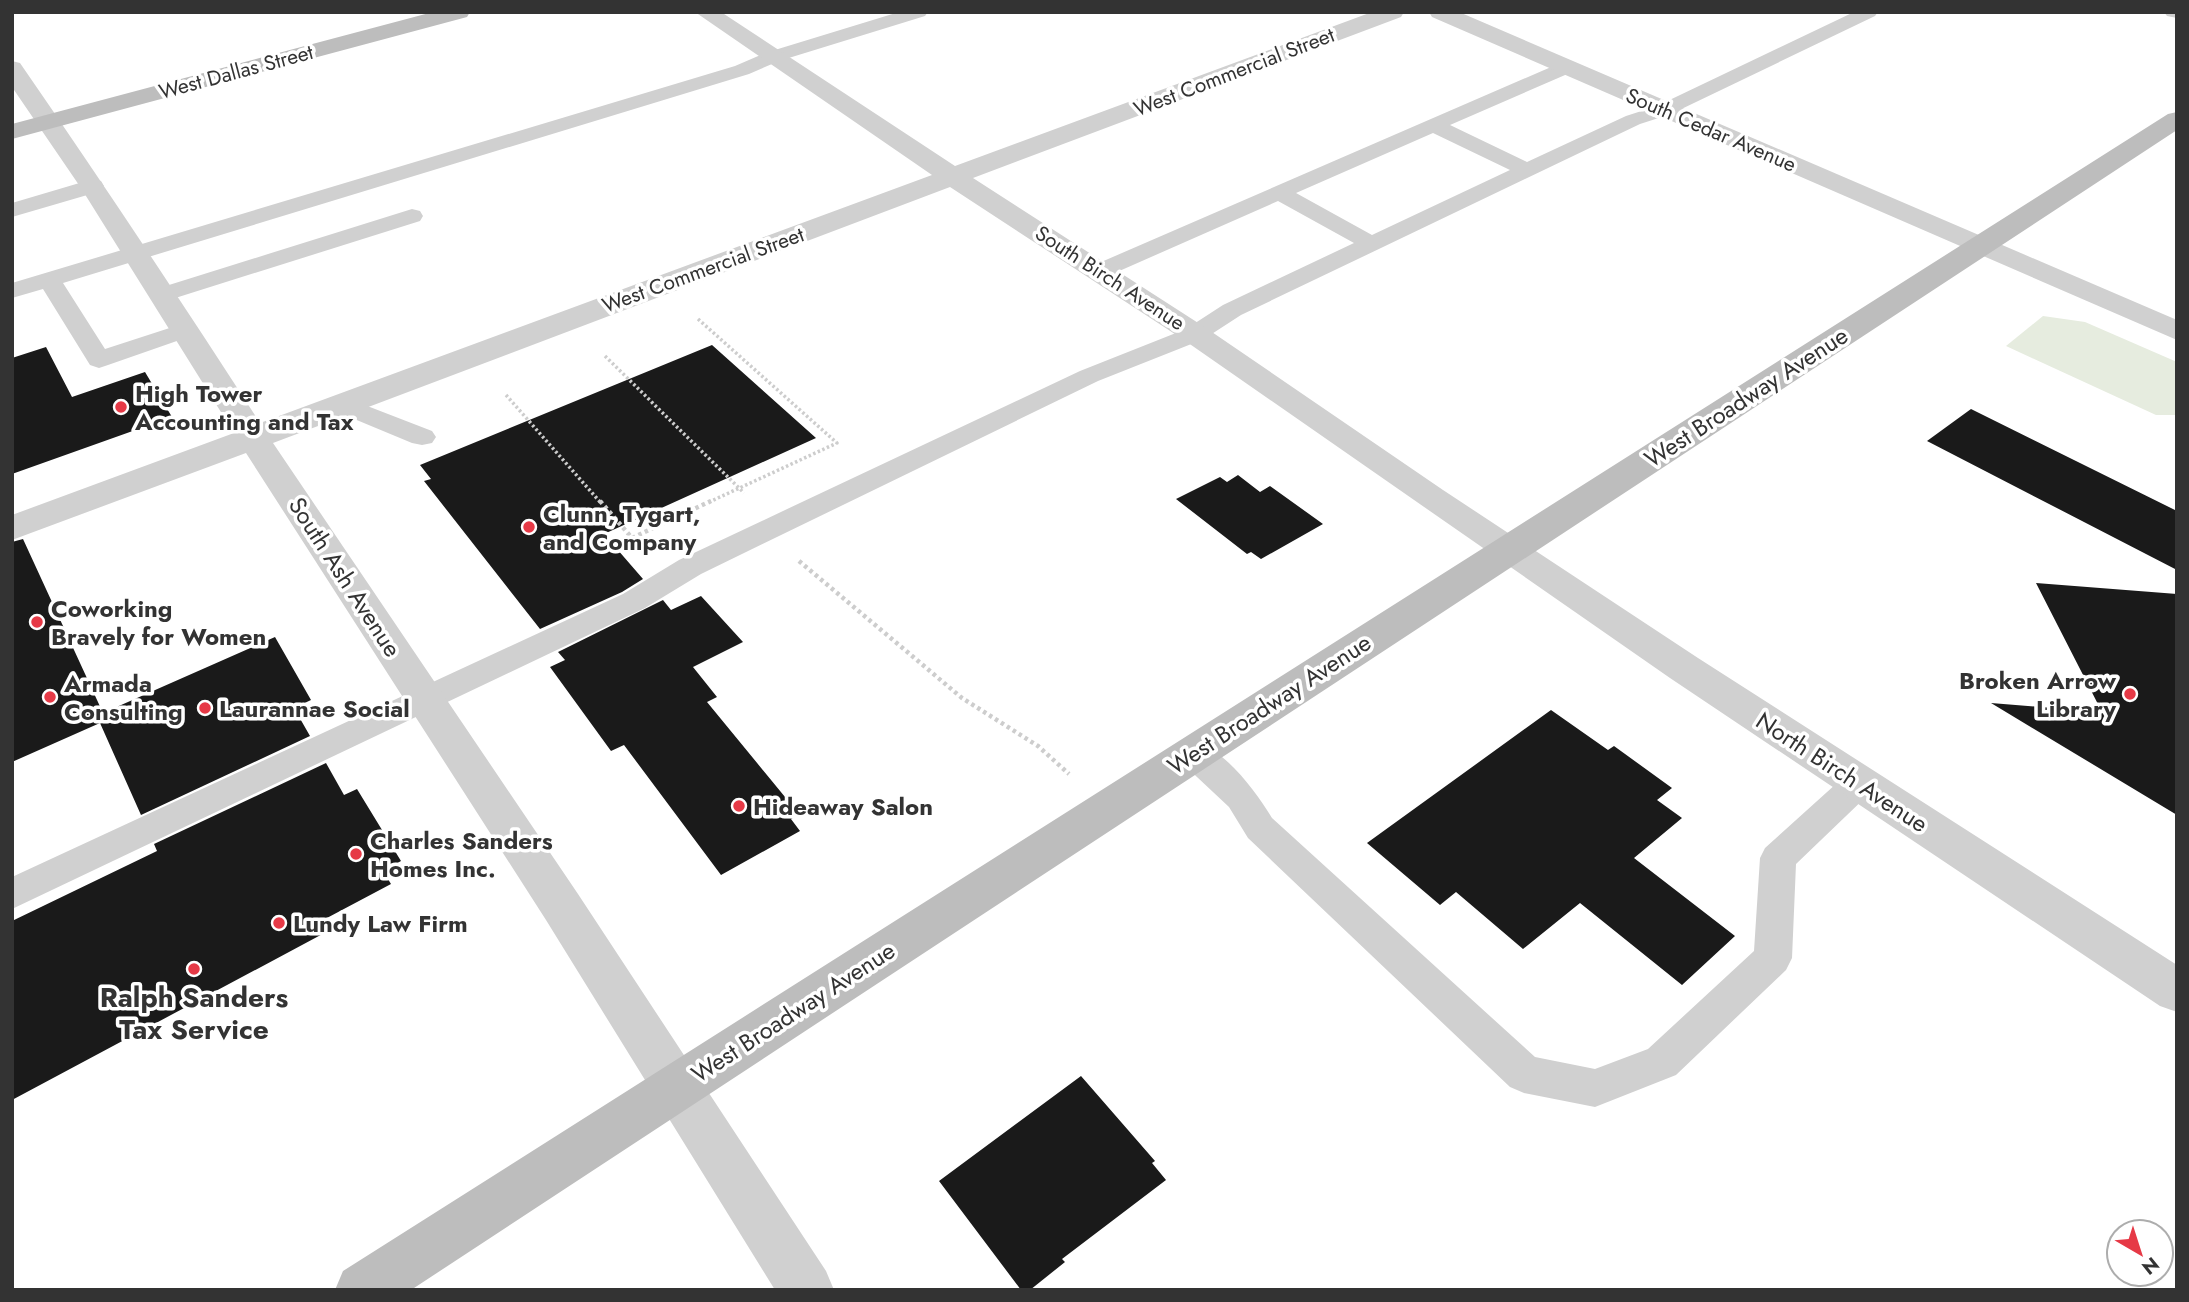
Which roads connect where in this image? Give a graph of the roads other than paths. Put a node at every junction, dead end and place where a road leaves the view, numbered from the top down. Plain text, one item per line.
1 (459, 12) edge
2 (706, 12) edge
3 (919, 12) edge
4 (1393, 12) edge
5 (1440, 12) edge
6 (1869, 12) edge
7 (772, 57) junction
8 (12, 68) edge
9 (1565, 68) junction
10 (1664, 110) junction
11 (2177, 119) edge
12 (1433, 125) junction
13 (29, 127) edge
14 (1527, 170) junction
15 (953, 177) junction
16 (93, 186) junction
17 (1279, 193) junction
18 (12, 210) edge
19 (412, 216) dead end
20 (1372, 244) junction
21 (1982, 247) junction
22 (134, 254) junction
23 (1100, 271) junction
24 (49, 280) junction
25 (12, 291) edge
26 (161, 295) junction
27 (185, 330) junction
28 (2177, 331) edge
29 (1195, 334) junction
30 (344, 405) junction
31 (422, 437) dead end
32 (253, 438) junction
33 (12, 528) edge
34 (1510, 549) junction
35 (424, 698) junction
36 (1193, 753) junction
37 (1859, 783) junction
38 (12, 894) edge
39 (2177, 991) edge
40 (677, 1087) junction
41 (362, 1290) edge
42 (807, 1290) edge

1 - 13 street, West Dallas Street
2 - 7 street, South Birch Avenue
3 - 7 lane
4 - 15 street, West Commercial Street
5 - 9 street, South Cedar Avenue
6 - 10 lane
7 - 15 street, South Birch Avenue
7 - 22 lane
8 - 13 street, South Ash Avenue
9 - 10 street, South Cedar Avenue
9 - 12 lane
10 - 14 lane
10 - 21 street, South Cedar Avenue
11 - 21 street, West Broadway Avenue
12 - 14 lane
12 - 17 lane
13 - 16 street, South Ash Avenue
14 - 20 lane
15 - 23 street, South Birch Avenue
15 - 30 street, West Commercial Street
16 - 18 lane
16 - 22 street, South Ash Avenue
17 - 20 lane
17 - 23 lane
19 - 26 lane
20 - 29 lane
21 - 28 street, South Cedar Avenue
21 - 34 street, West Broadway Avenue
22 - 24 lane
22 - 26 street, South Ash Avenue
23 - 29 street, South Birch Avenue
24 - 25 lane
24 - 27 lane
26 - 27 street, South Ash Avenue
27 - 32 street, South Ash Avenue
29 - 34 street, South Birch Avenue
29 - 35 lane
30 - 31 lane
30 - 32 street, West Commercial Street
32 - 33 street, West Commercial Street
32 - 35 street, South Ash Avenue
34 - 36 street, West Broadway Avenue
34 - 37 street, North Birch Avenue
35 - 38 lane
35 - 40 street, South Ash Avenue
36 - 37 lane
36 - 40 street, West Broadway Avenue
37 - 39 street, North Birch Avenue
40 - 41 street, West Broadway Avenue
40 - 42 street, South Ash Avenue

